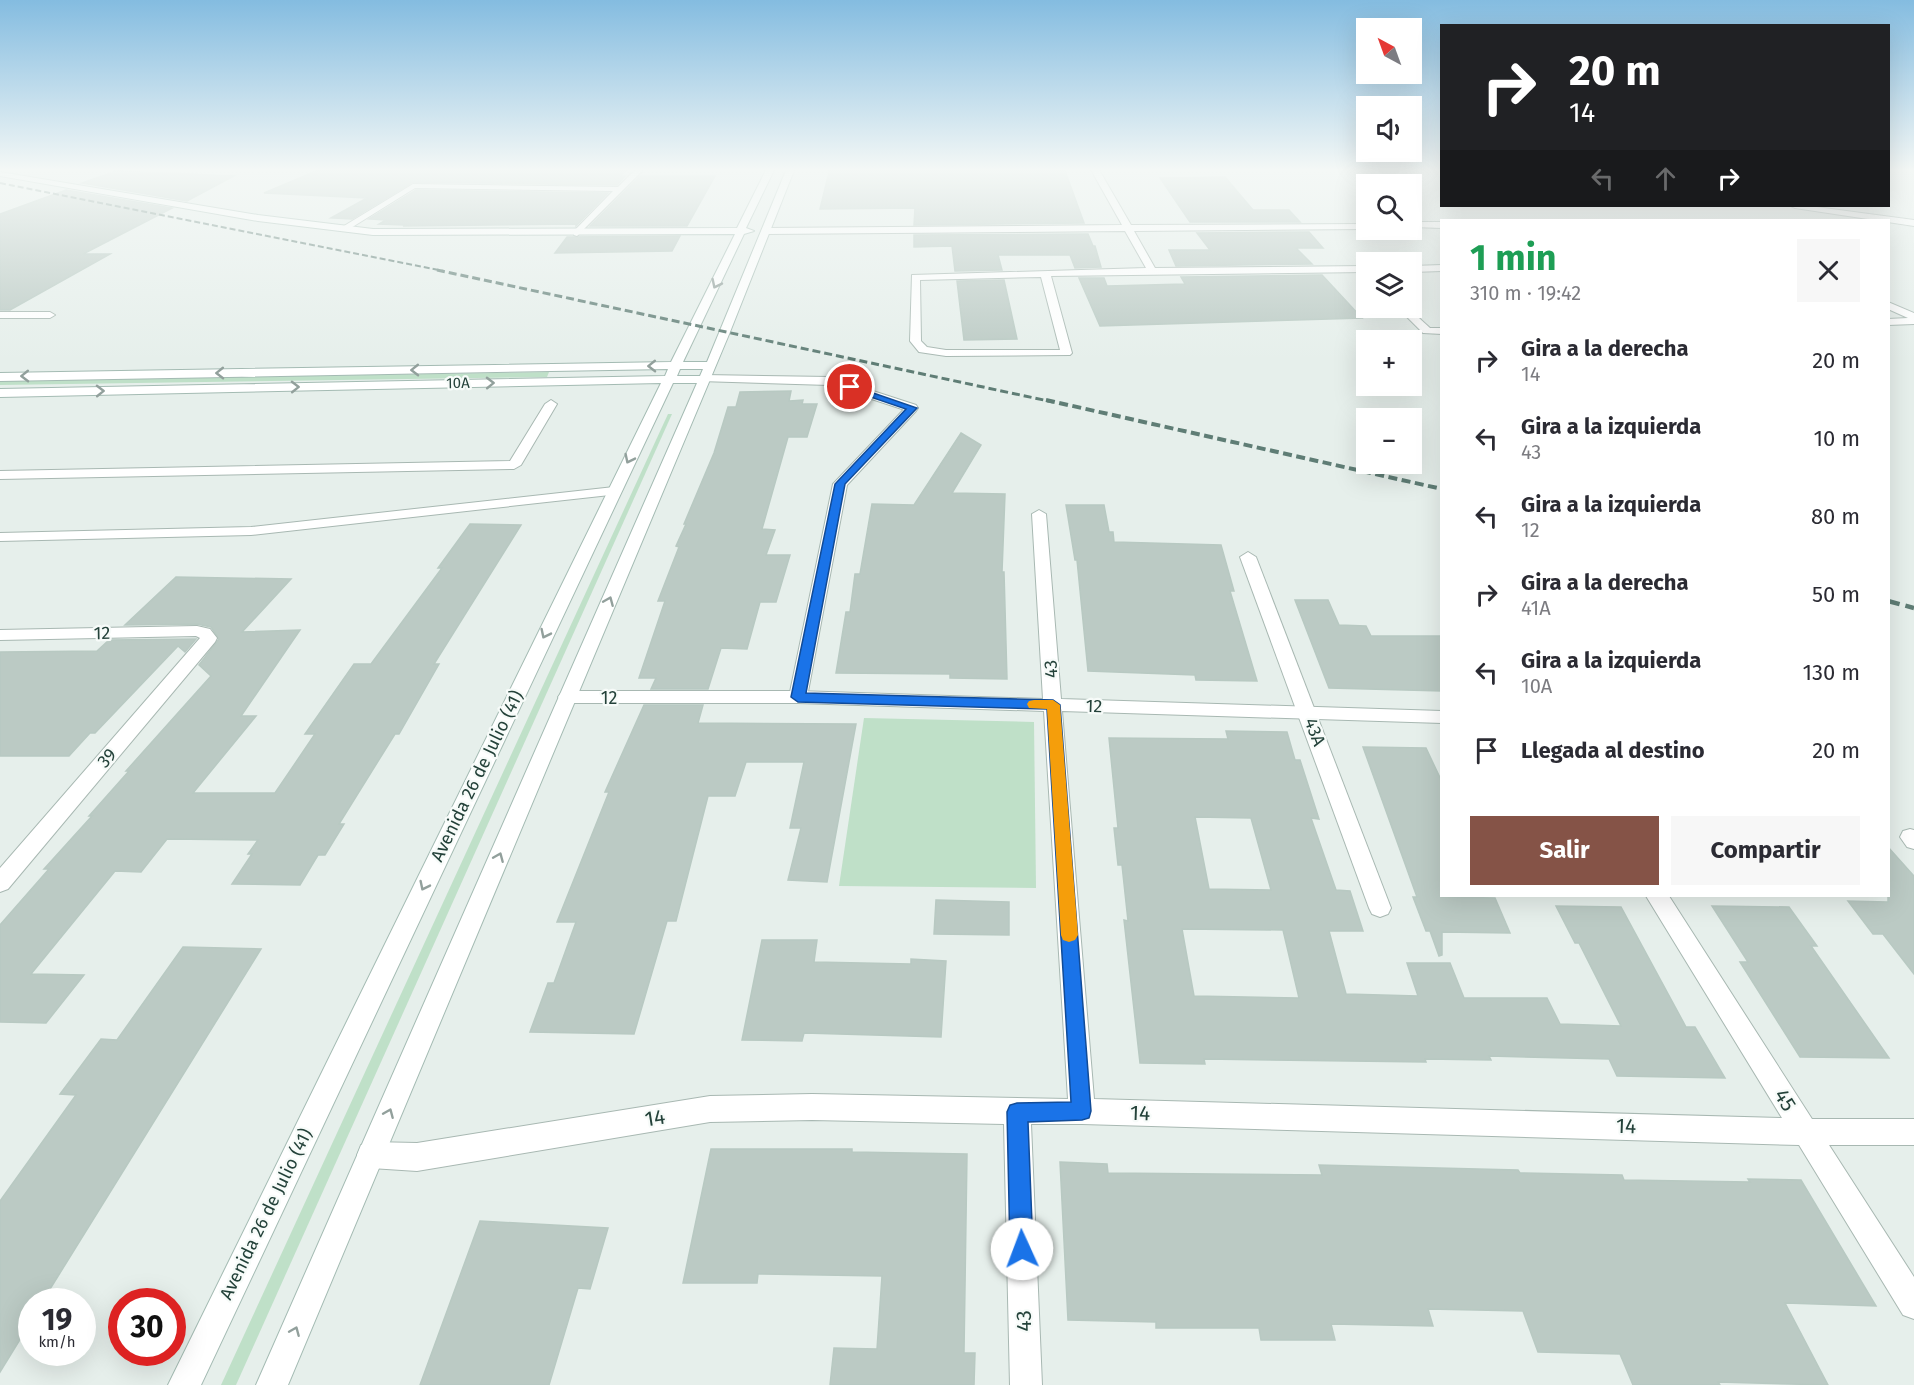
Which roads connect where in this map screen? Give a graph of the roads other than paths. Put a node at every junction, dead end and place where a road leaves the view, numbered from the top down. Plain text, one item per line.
1 (417, 233) edge
2 (480, 233) edge
3 (740, 233) edge
4 (765, 233) edge
5 (1131, 233) edge
6 (1440, 268) edge
7 (1422, 269) edge
8 (1356, 270) edge
9 (1152, 271) junction
10 (1045, 273) junction
11 (1890, 306) edge
12 (0, 315) edge
13 (50, 315) dead end
14 (1413, 318) edge
15 (1914, 319) edge
16 (1890, 322) edge
17 (1440, 331) edge
18 (671, 372) junction
19 (707, 372) junction
20 (0, 376) edge
21 (0, 393) edge
22 (551, 404) dead end
23 (0, 475) edge
24 (614, 490) junction
25 (1039, 514) dead end
26 (0, 537) edge
27 (1248, 557) dead end
28 (204, 633) joint
29 (0, 635) edge
30 (567, 697) junction
31 (798, 697) junction
32 (1053, 705) junction
33 (1308, 713) junction
34 (1440, 717) edge
35 (0, 883) edge
36 (1658, 897) edge
37 (1380, 908) dead end
38 (1082, 1111) junction
39 (1017, 1112) junction
40 (1805, 1131) junction
41 (1914, 1132) edge
42 (371, 1155) junction
43 (1914, 1304) edge
44 (183, 1385) edge
45 (272, 1385) edge
46 (1026, 1385) edge

1 - 2 street
3 -> 18 street, Avenida 26 de Julio (41)
4 - 19 street
5 - 9 street
6 - 7 street
8 - 9 street
9 - 10 street
10 - 10 street
11 - 15 street
12 - 13 street
14 - 17 street
15 - 16 street
18 - 19 street, 10A
18 -> 20 street, 10A
21 -> 18 street, 10A
18 -> 24 street, Avenida 26 de Julio (41)
30 -> 19 street
19 - 31 street, 10A
22 - 23 street
24 - 26 street
24 -> 44 street, Avenida 26 de Julio (41)
25 - 32 street, 43
27 - 33 street, 43A
28 - 29 street, 12
28 - 35 street, 39
30 - 31 street, 12
42 -> 30 street
31 - 32 street, 12
32 - 33 street, 12
32 - 38 street, 43
33 - 34 street, 12
33 - 37 street, 43A
36 - 40 street, 45
38 - 39 street, 14
38 - 40 street, 14
39 - 42 street, 14
39 - 46 street, 43
40 - 41 street, 14
40 - 43 street, 45
45 -> 42 street

